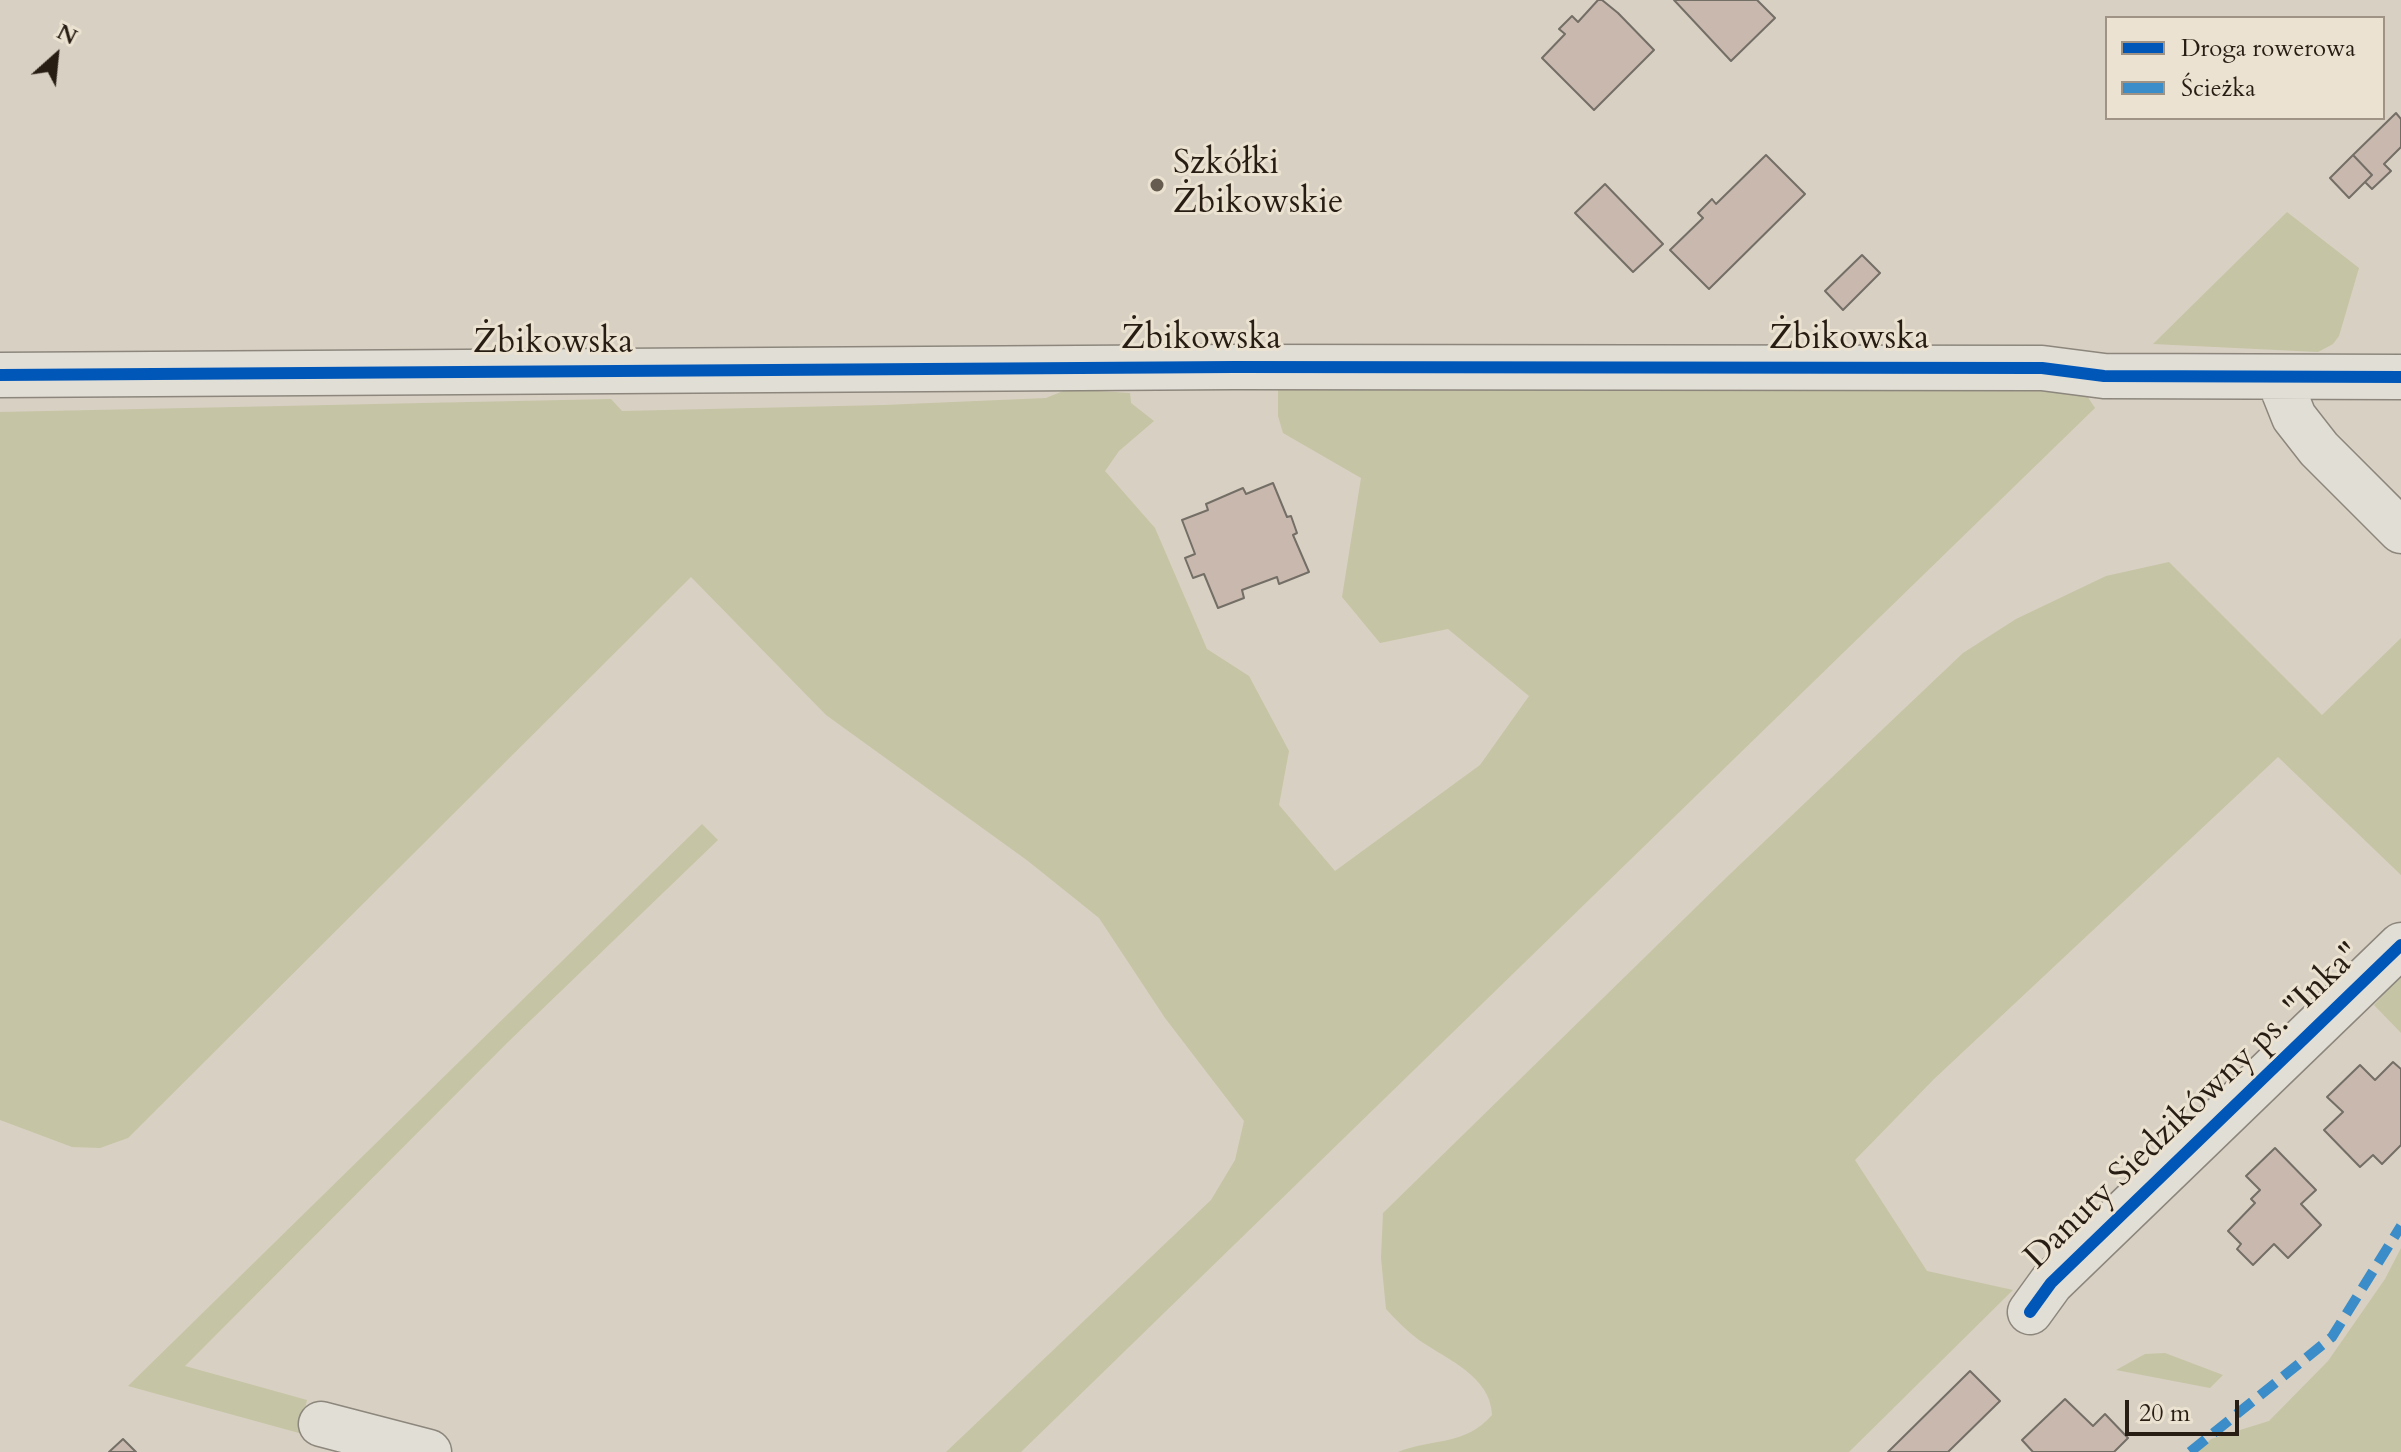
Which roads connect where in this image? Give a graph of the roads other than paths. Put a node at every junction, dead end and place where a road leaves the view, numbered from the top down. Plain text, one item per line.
1 (0, 375) edge
2 (2278, 377) junction
3 (2401, 377) edge
4 (2401, 531) edge
5 (2401, 945) edge
6 (2030, 1312) dead end
7 (321, 1424) dead end
8 (429, 1452) edge

1 - 2 street, Żbikowska
2 - 3 street, Żbikowska
2 - 4 street
5 - 6 street, Danuty Siedzikówny ps. "Inka"
7 - 8 street

